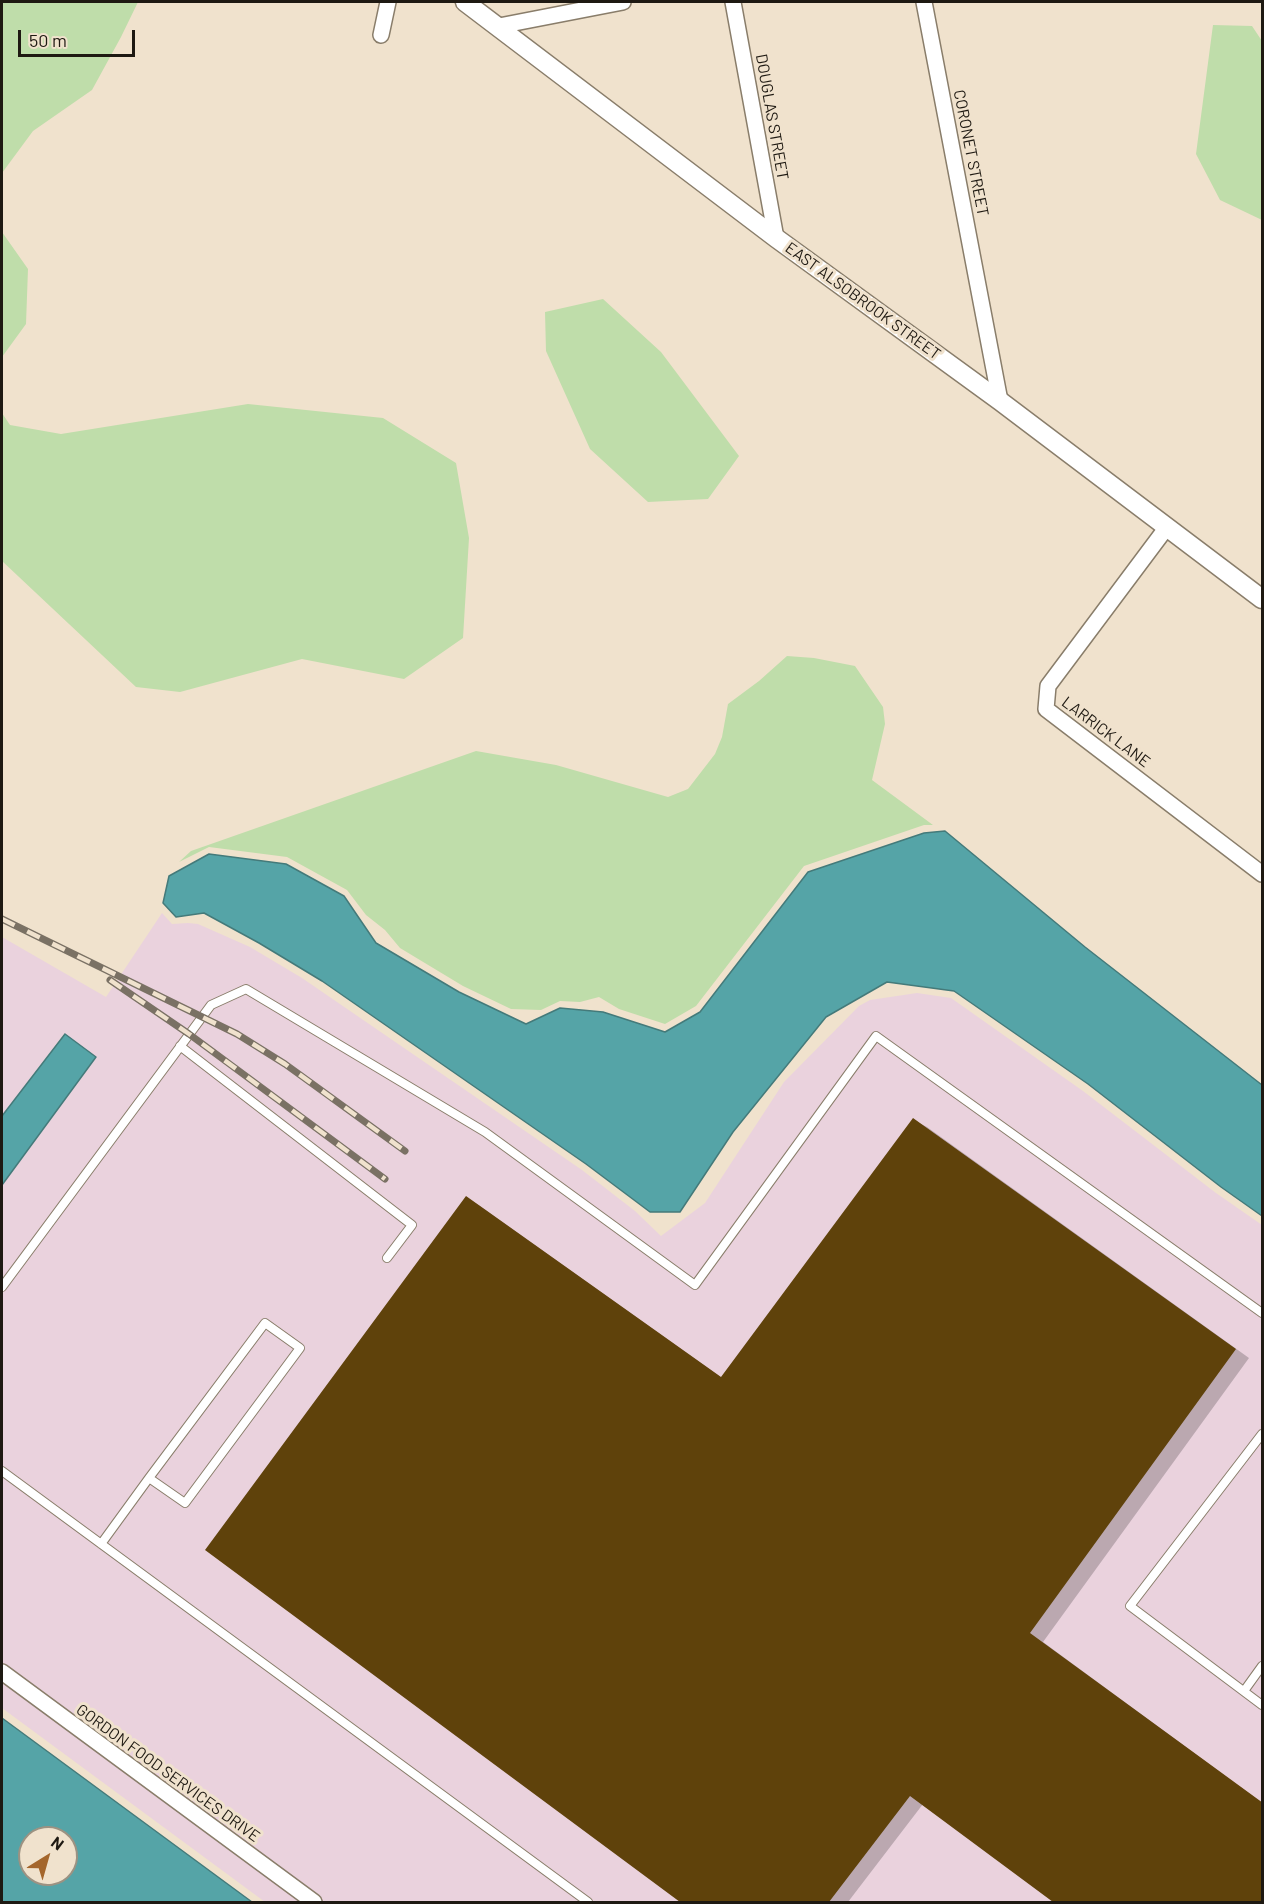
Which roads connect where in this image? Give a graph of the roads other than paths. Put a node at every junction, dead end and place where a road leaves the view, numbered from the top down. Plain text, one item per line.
1 (388, 2) edge
2 (465, 2) edge
3 (623, 2) edge
4 (733, 2) edge
5 (924, 2) edge
6 (499, 26) junction
7 (381, 35) dead end
8 (776, 238) junction
9 (1000, 400) junction
10 (1167, 527) junction
11 (1263, 600) edge
12 (1263, 874) edge
13 (180, 1046) junction
14 (387, 1258) dead end
15 (2, 1287) edge
16 (1263, 1313) edge
17 (1263, 1434) edge
18 (2, 1471) edge
19 (149, 1478) junction
20 (101, 1544) junction
21 (1263, 1666) edge
22 (2, 1672) edge
23 (1244, 1691) junction
24 (1263, 1706) edge
25 (314, 1902) edge
26 (588, 1902) edge

1 - 7 street
2 - 6 street, EAST ALSOBROOK STREET
3 - 6 street
4 - 8 street, DOUGLAS STREET
5 - 9 street, CORONET STREET
6 - 8 street, EAST ALSOBROOK STREET
8 - 9 street, EAST ALSOBROOK STREET
9 - 10 street, EAST ALSOBROOK STREET
10 - 11 street, EAST ALSOBROOK STREET
10 - 12 street, LARRICK LANE
13 - 14 lane
13 - 15 lane
13 - 16 lane
17 - 23 lane
18 - 20 lane
19 - 19 lane
19 - 20 lane
20 - 26 lane
21 - 23 lane
22 - 25 street, GORDON FOOD SERVICES DRIVE
23 - 24 lane

